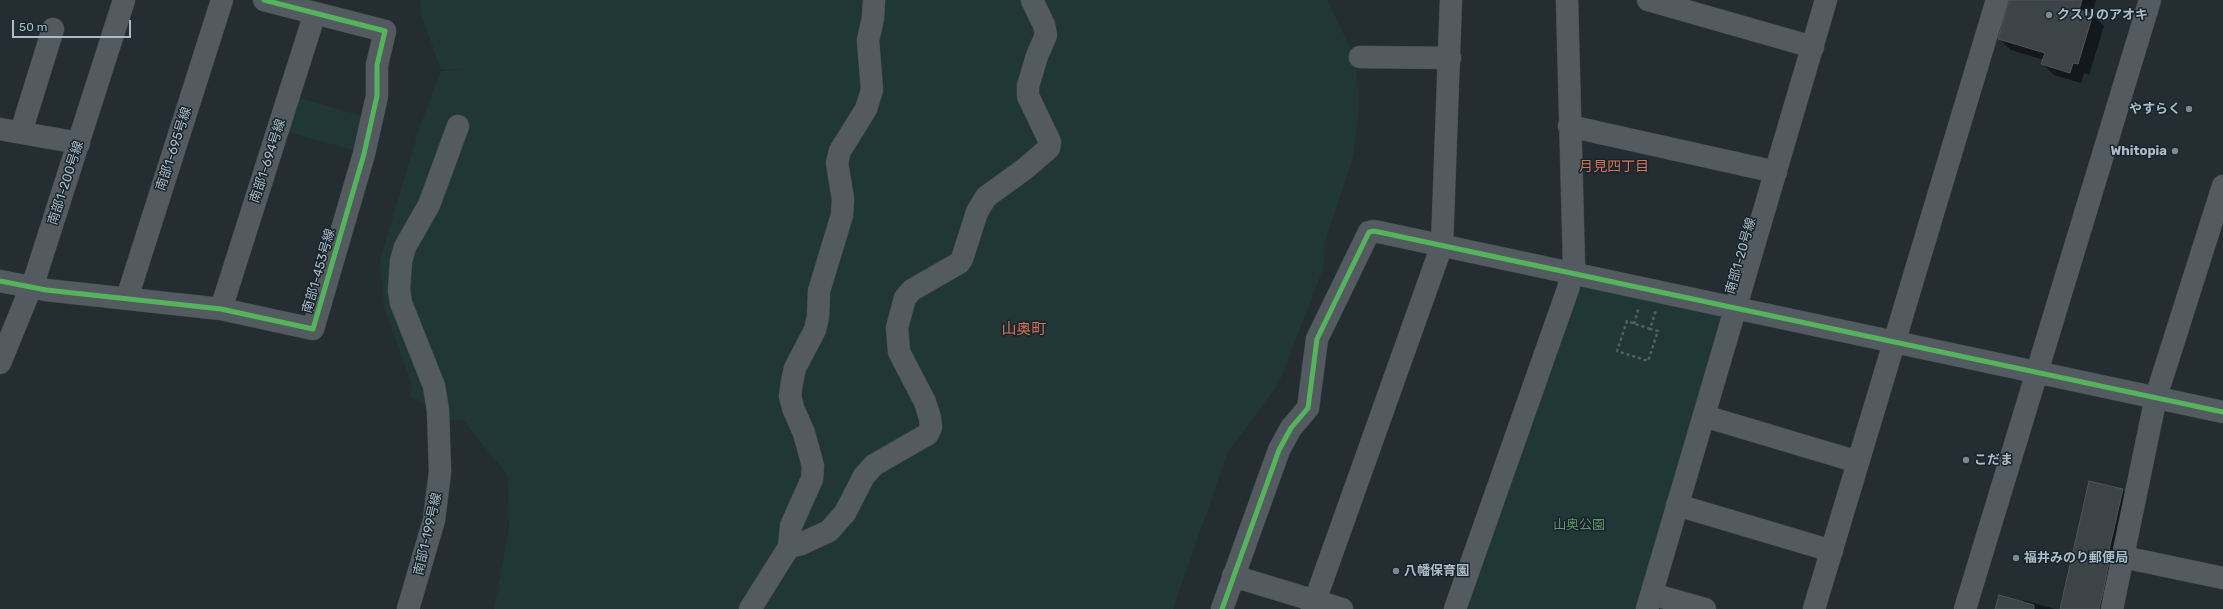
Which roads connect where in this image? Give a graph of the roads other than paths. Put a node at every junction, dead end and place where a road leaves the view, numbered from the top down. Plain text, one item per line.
1 (124, 0) edge
2 (222, 0) edge
3 (264, 0) edge
4 (874, 0) edge
5 (1032, 0) edge
6 (1451, 0) edge
7 (1567, 0) edge
8 (1648, 0) edge
9 (1826, 0) edge
10 (1997, 0) edge
11 (2150, 0) edge
12 (315, 13) junction
13 (53, 29) dead end
14 (1813, 47) junction
15 (1360, 57) dead end
16 (1450, 58) junction
17 (458, 126) dead end
18 (1570, 126) junction
19 (0, 128) edge
20 (21, 132) junction
21 (78, 143) junction
22 (1776, 172) junction
23 (2223, 186) edge
24 (1442, 245) junction
25 (1572, 273) junction
26 (0, 281) edge
27 (32, 287) junction
28 (126, 298) junction
29 (1737, 308) junction
30 (221, 309) junction
31 (1894, 341) junction
32 (0, 363) edge
33 (2037, 372) junction
34 (2156, 397) junction
35 (2223, 412) edge
36 (1704, 416) junction
37 (1858, 462) junction
38 (1677, 504) junction
39 (789, 547) junction
40 (1832, 550) junction
41 (2123, 557) junction
42 (1233, 576) junction
43 (2223, 578) edge
44 (1650, 601) edge
45 (1313, 605) edge
46 (408, 609) edge
47 (750, 609) edge
48 (1222, 609) edge
49 (1342, 609) edge
50 (1455, 609) edge
51 (1705, 609) edge
52 (1814, 609) edge
53 (1965, 609) edge
54 (2112, 609) edge

1 - 21 street, 南部1-200号線
2 - 28 street, 南部1-695号線
3 - 12 street, 南部1-453号線
4 - 39 street
5 - 39 street
6 - 16 street
7 - 18 street
8 - 14 street
9 - 14 street, 南部1-20号線
10 - 31 street
11 - 33 street
12 - 30 street, 南部1-694号線
12 - 30 street, 南部1-453号線
13 - 20 street
14 - 22 street, 南部1-20号線
15 - 16 street
16 - 24 street
17 - 46 street, 南部1-199号線
18 - 22 street
18 - 25 street
19 - 20 street
20 - 21 street
21 - 27 street, 南部1-200号線
22 - 29 street, 南部1-20号線
23 - 34 street
24 - 25 street
24 - 42 street
24 - 45 street
25 - 29 street
25 - 50 street
26 - 27 street, 南部1-453号線
27 - 28 street, 南部1-453号線
27 - 32 street, 南部1-200号線
28 - 30 street, 南部1-453号線
29 - 31 street
29 - 36 street, 南部1-20号線
31 - 33 street
31 - 37 street
33 - 34 street
33 - 53 street
34 - 35 street
34 - 41 street
36 - 37 street
36 - 38 street, 南部1-20号線
37 - 40 street
38 - 40 street
38 - 44 street, 南部1-20号線
39 - 47 street
40 - 52 street
41 - 43 street
41 - 54 street
42 - 45 street
42 - 48 street
44 - 51 street
45 - 49 street

